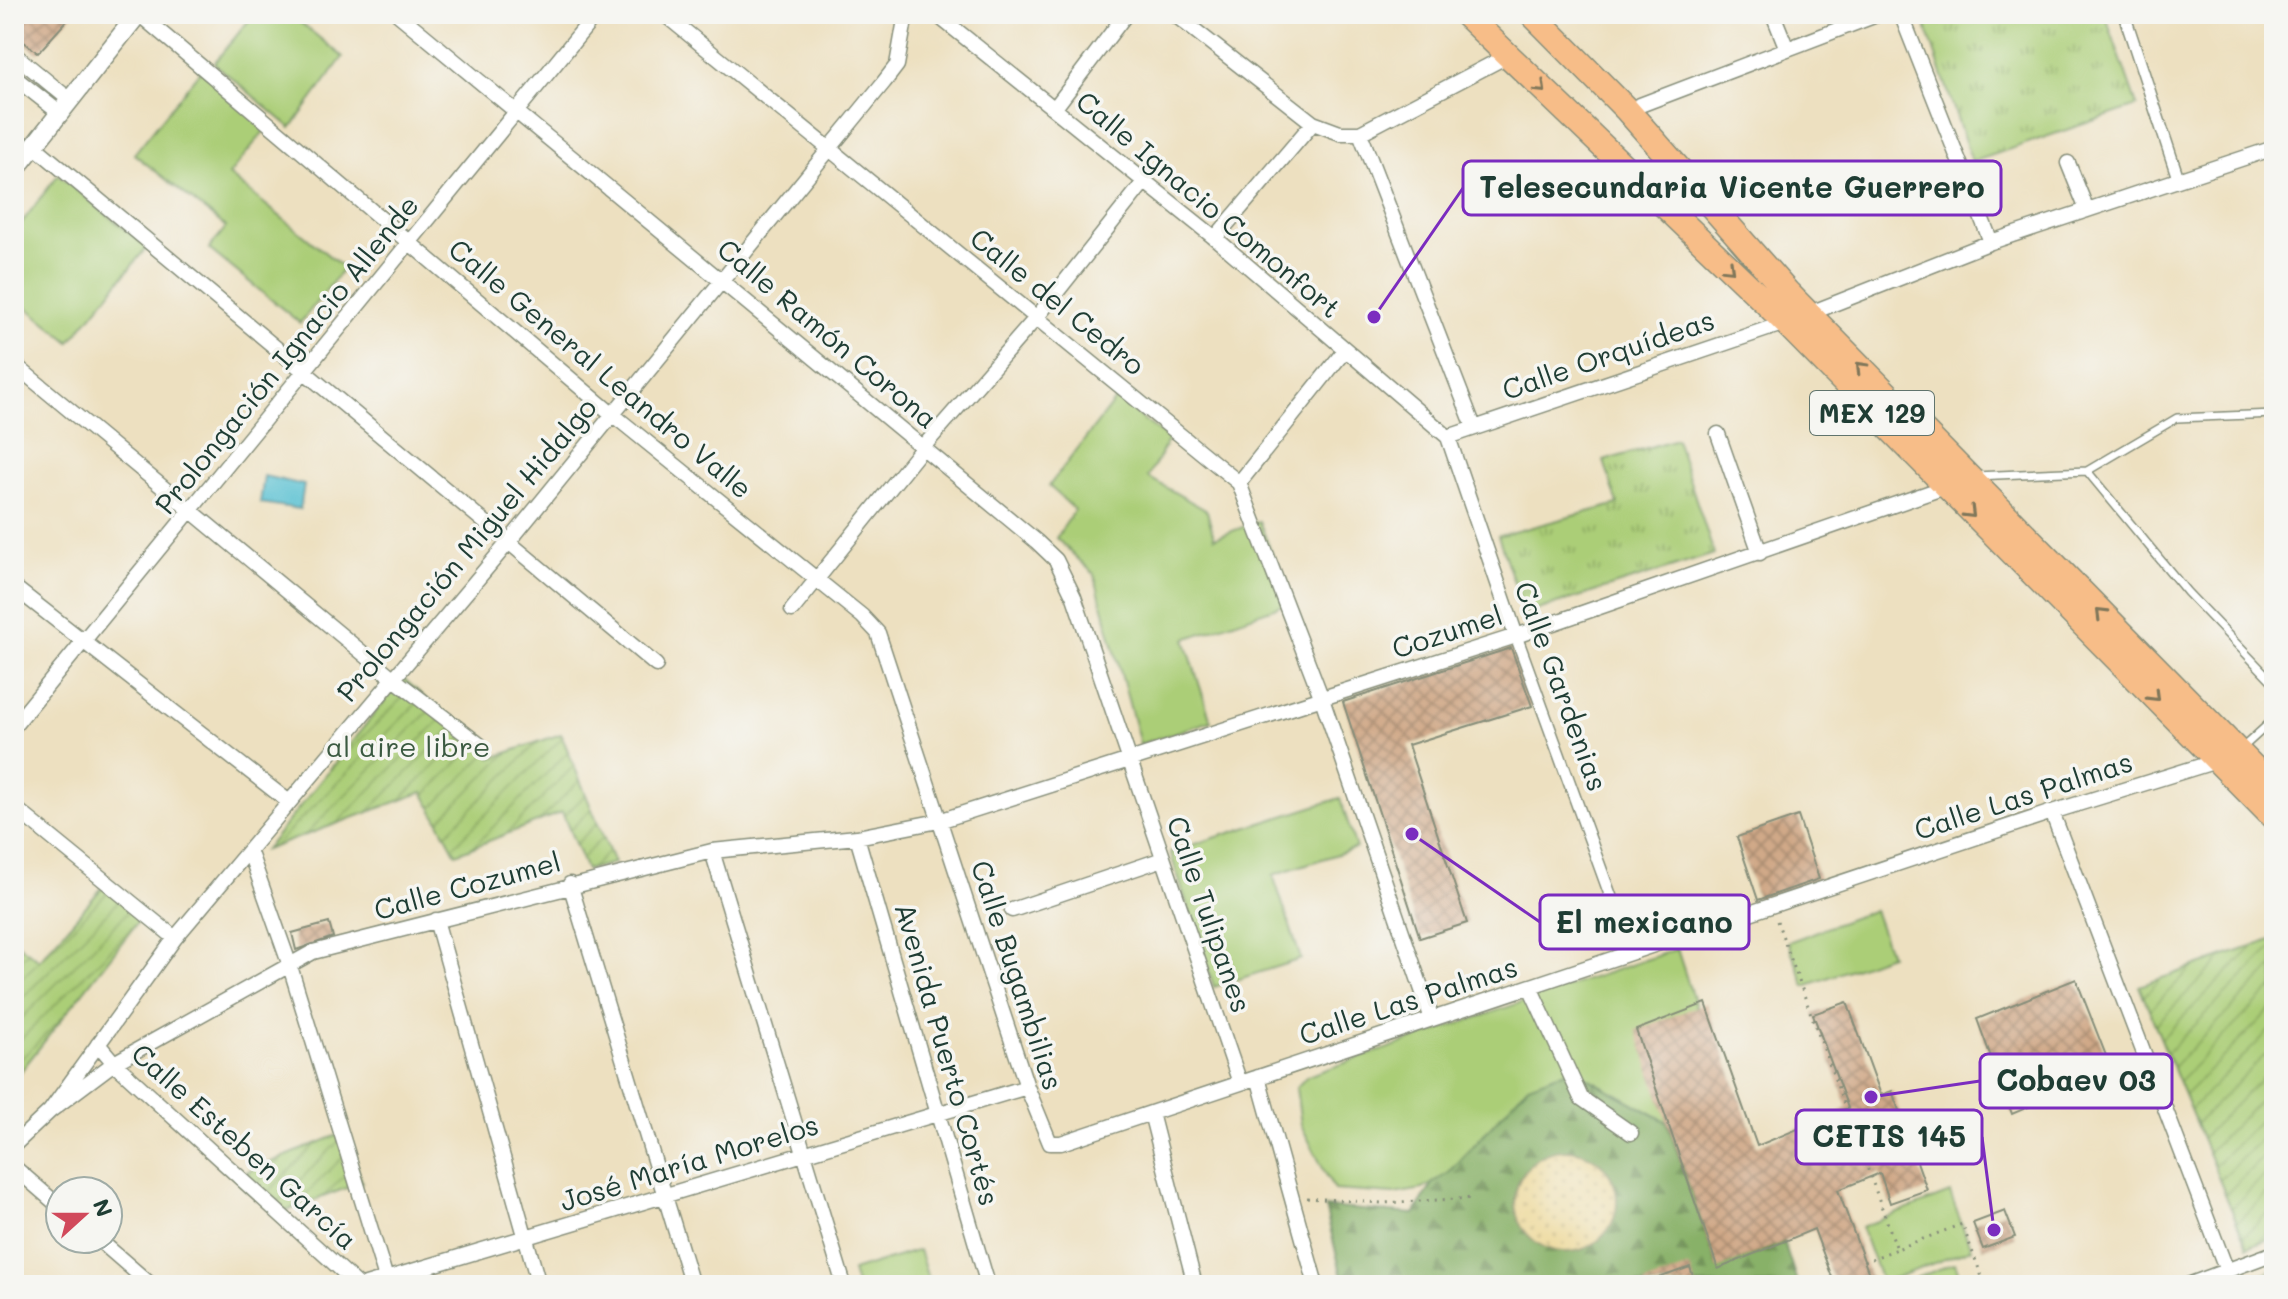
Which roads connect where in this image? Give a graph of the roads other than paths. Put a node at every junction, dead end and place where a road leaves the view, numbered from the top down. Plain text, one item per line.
1 (139, 14) edge
2 (398, 14) edge
3 (596, 14) edge
4 (664, 14) edge
5 (906, 14) edge
6 (936, 14) edge
7 (1126, 14) edge
8 (1174, 14) edge
9 (1465, 14) edge
10 (1532, 14) edge
11 (1773, 14) edge
12 (1879, 14) edge
13 (1901, 14) edge
14 (2124, 14) edge
15 (1787, 49) junction
16 (14, 54) edge
17 (1507, 56) junction
18 (14, 77) edge
19 (66, 108) junction
20 (1054, 109) junction
21 (1627, 110) junction
22 (517, 112) junction
23 (1313, 123) junction
24 (1360, 133) junction
25 (34, 146) junction
26 (828, 147) junction
27 (2274, 148) edge
28 (2068, 163) dead end
29 (14, 171) edge
30 (2178, 178) junction
31 (1144, 182) junction
32 (2087, 210) junction
33 (1215, 238) junction
34 (411, 242) junction
35 (1991, 242) junction
36 (721, 278) junction
37 (1810, 313) junction
38 (1037, 317) junction
39 (1785, 323) junction
40 (1345, 350) junction
41 (14, 364) edge
42 (304, 373) junction
43 (612, 414) junction
44 (2274, 414) edge
45 (1474, 427) junction
46 (1718, 434) dead end
47 (1448, 437) junction
48 (924, 446) junction
49 (2087, 471) junction
50 (1955, 482) junction
51 (1239, 483) junction
52 (190, 511) junction
53 (507, 544) junction
54 (1760, 553) junction
55 (817, 581) junction
56 (14, 587) edge
57 (792, 610) dead end
58 (1516, 636) junction
59 (82, 643) junction
60 (656, 665) dead end
61 (394, 679) junction
62 (2274, 683) edge
63 (1322, 699) junction
64 (2274, 719) edge
65 (14, 726) edge
66 (480, 745) dead end
67 (2229, 756) junction
68 (1130, 761) junction
69 (2274, 788) edge
70 (289, 802) junction
71 (14, 807) edge
72 (2052, 812) junction
73 (2274, 818) edge
74 (939, 821) junction
75 (857, 837) junction
76 (249, 850) junction
77 (712, 851) junction
78 (1163, 859) junction
79 (570, 884) junction
80 (1012, 910) dead end
81 (436, 920) junction
82 (175, 938) junction
83 (1631, 952) junction
84 (289, 963) junction
85 (1530, 987) junction
86 (1432, 1019) junction
87 (98, 1044) junction
88 (114, 1063) junction
89 (1258, 1077) junction
90 (1240, 1083) junction
91 (1027, 1087) junction
92 (50, 1111) junction
93 (938, 1113) junction
94 (1151, 1113) junction
95 (1631, 1133) dead end
96 (1050, 1143) joint
97 (14, 1145) edge
98 (804, 1155) junction
99 (14, 1167) edge
100 (44, 1193) edge
101 (667, 1196) junction
102 (525, 1238) junction
103 (2274, 1253) edge
104 (116, 1255) edge
105 (2227, 1271) junction
106 (387, 1282) edge
107 (151, 1285) edge
108 (358, 1285) edge
109 (366, 1285) edge
110 (539, 1285) edge
111 (692, 1285) edge
112 (844, 1285) edge
113 (988, 1285) edge
114 (1195, 1285) edge
115 (1316, 1285) edge
116 (2188, 1285) edge

1 - 19 street
1 - 34 street, Calle General Leandro Valle
2 - 22 street, Calle Ramón Corona
3 - 22 street, Prolongación Ignacio Allende
4 - 26 street, Calle del Cedro
5 - 26 street, Prolongación Miguel Hidalgo
6 - 20 street, Calle Ignacio Comonfort
7 - 20 street
8 - 23 street
9 - 17 main road, MEX 129
10 - 21 main road, MEX 129
11 - 15 street
12 - 15 street
13 - 35 street
14 - 30 street
15 - 21 street
16 - 19 street
17 - 24 street
17 -> 39 main road, MEX 129
18 - 19 street
19 - 25 street
20 - 31 street, Calle Ignacio Comonfort
21 - 37 main road, MEX 129
22 - 34 street, Prolongación Ignacio Allende
22 - 36 street, Calle Ramón Corona
23 - 24 street
23 - 33 street
24 - 45 street
25 - 29 street
25 - 42 street
26 - 36 street, Prolongación Miguel Hidalgo
26 - 38 street, Calle del Cedro
27 - 30 street, Calle Orquídeas
28 - 32 street
30 - 32 street, Calle Orquídeas
31 - 33 street, Calle Ignacio Comonfort
31 - 38 street
32 - 35 street, Calle Orquídeas
33 - 40 street, Calle Ignacio Comonfort
34 - 42 street, Prolongación Ignacio Allende
34 - 43 street, Calle General Leandro Valle
35 - 37 street, Calle Orquídeas
36 - 43 street, Prolongación Miguel Hidalgo
36 - 48 street, Calle Ramón Corona
37 - 39 street, Calle Orquídeas
50 -> 37 main road, MEX 129
38 - 48 street
38 - 51 street, Calle del Cedro
39 - 45 street, Calle Orquídeas
39 - 50 main road, MEX 129
40 - 47 street, Calle Ignacio Comonfort
40 - 51 street
41 - 52 street
42 - 52 street, Prolongación Ignacio Allende
42 - 53 street
43 - 53 street, Prolongación Miguel Hidalgo
43 - 55 street, Calle General Leandro Valle
44 - 49 lane
45 - 47 street, Calle Orquídeas
46 - 54 street
47 - 58 street, Calle Gardenias
48 - 55 street
48 - 68 street, Calle Ramón Corona
49 - 50 lane
49 - 62 lane
50 - 54 street, Cozumel
50 - 67 main road, MEX 129
51 - 63 street, Calle del Cedro
52 - 59 street, Prolongación Ignacio Allende
52 - 61 street
53 - 60 street
53 - 61 street, Prolongación Miguel Hidalgo
54 - 58 street, Cozumel
55 - 57 street
55 - 74 street, Calle General Leandro Valle
56 - 59 street
58 - 63 street, Cozumel
58 - 83 street, Calle Gardenias
59 - 65 street, Prolongación Ignacio Allende
59 - 70 street
61 - 66 street
61 - 70 street, Prolongación Miguel Hidalgo
63 - 68 street, Cozumel
63 - 86 street, Calle del Cedro
64 - 67 lane
67 - 69 main road, MEX 129
67 - 72 street, Calle Las Palmas
67 - 73 main road, MEX 129
68 - 74 street, Cozumel
68 - 78 street, Calle Tulipanes
70 - 76 street, Prolongación Miguel Hidalgo
71 - 82 street
72 - 83 street, Calle Las Palmas
72 - 105 street
74 - 75 street, Calle Cozumel
74 - 91 street, Calle Bugambilias
75 - 77 street, Calle Cozumel
75 - 93 street, Avenida Puerto Cortés
76 - 82 street, Prolongación Miguel Hidalgo
76 - 84 street
77 - 79 street, Calle Cozumel
77 - 98 street
78 - 80 street
78 - 90 street, Calle Tulipanes
79 - 81 street, Calle Cozumel
79 - 101 street
81 - 84 street, Calle Cozumel
81 - 102 street
82 - 87 street, Prolongación Miguel Hidalgo
83 - 85 street, Calle Las Palmas
84 - 88 street, Calle Cozumel
84 - 106 street
85 - 86 street, Calle Las Palmas
85 - 95 street
86 - 89 street, Calle Las Palmas
87 - 88 street, Calle Esteben García
87 - 92 street, Prolongación Miguel Hidalgo
88 - 92 street, Calle Cozumel
88 - 108 street, Calle Esteben García
89 - 90 street, Calle Las Palmas
89 - 115 street
90 - 94 street, Calle Las Palmas
91 - 93 street, José María Morelos
91 - 96 street, Calle Bugambilias
92 - 97 street, Prolongación Miguel Hidalgo
93 - 98 street, José María Morelos
93 - 113 street, Avenida Puerto Cortés
94 - 96 street, Calle Las Palmas
94 - 114 street
98 - 101 street, José María Morelos
98 - 112 street
99 - 100 street
101 - 102 street, José María Morelos
101 - 111 street
102 - 106 street, José María Morelos
102 - 110 street
103 - 105 street
104 - 107 street
105 - 116 street
106 - 109 street, José María Morelos

